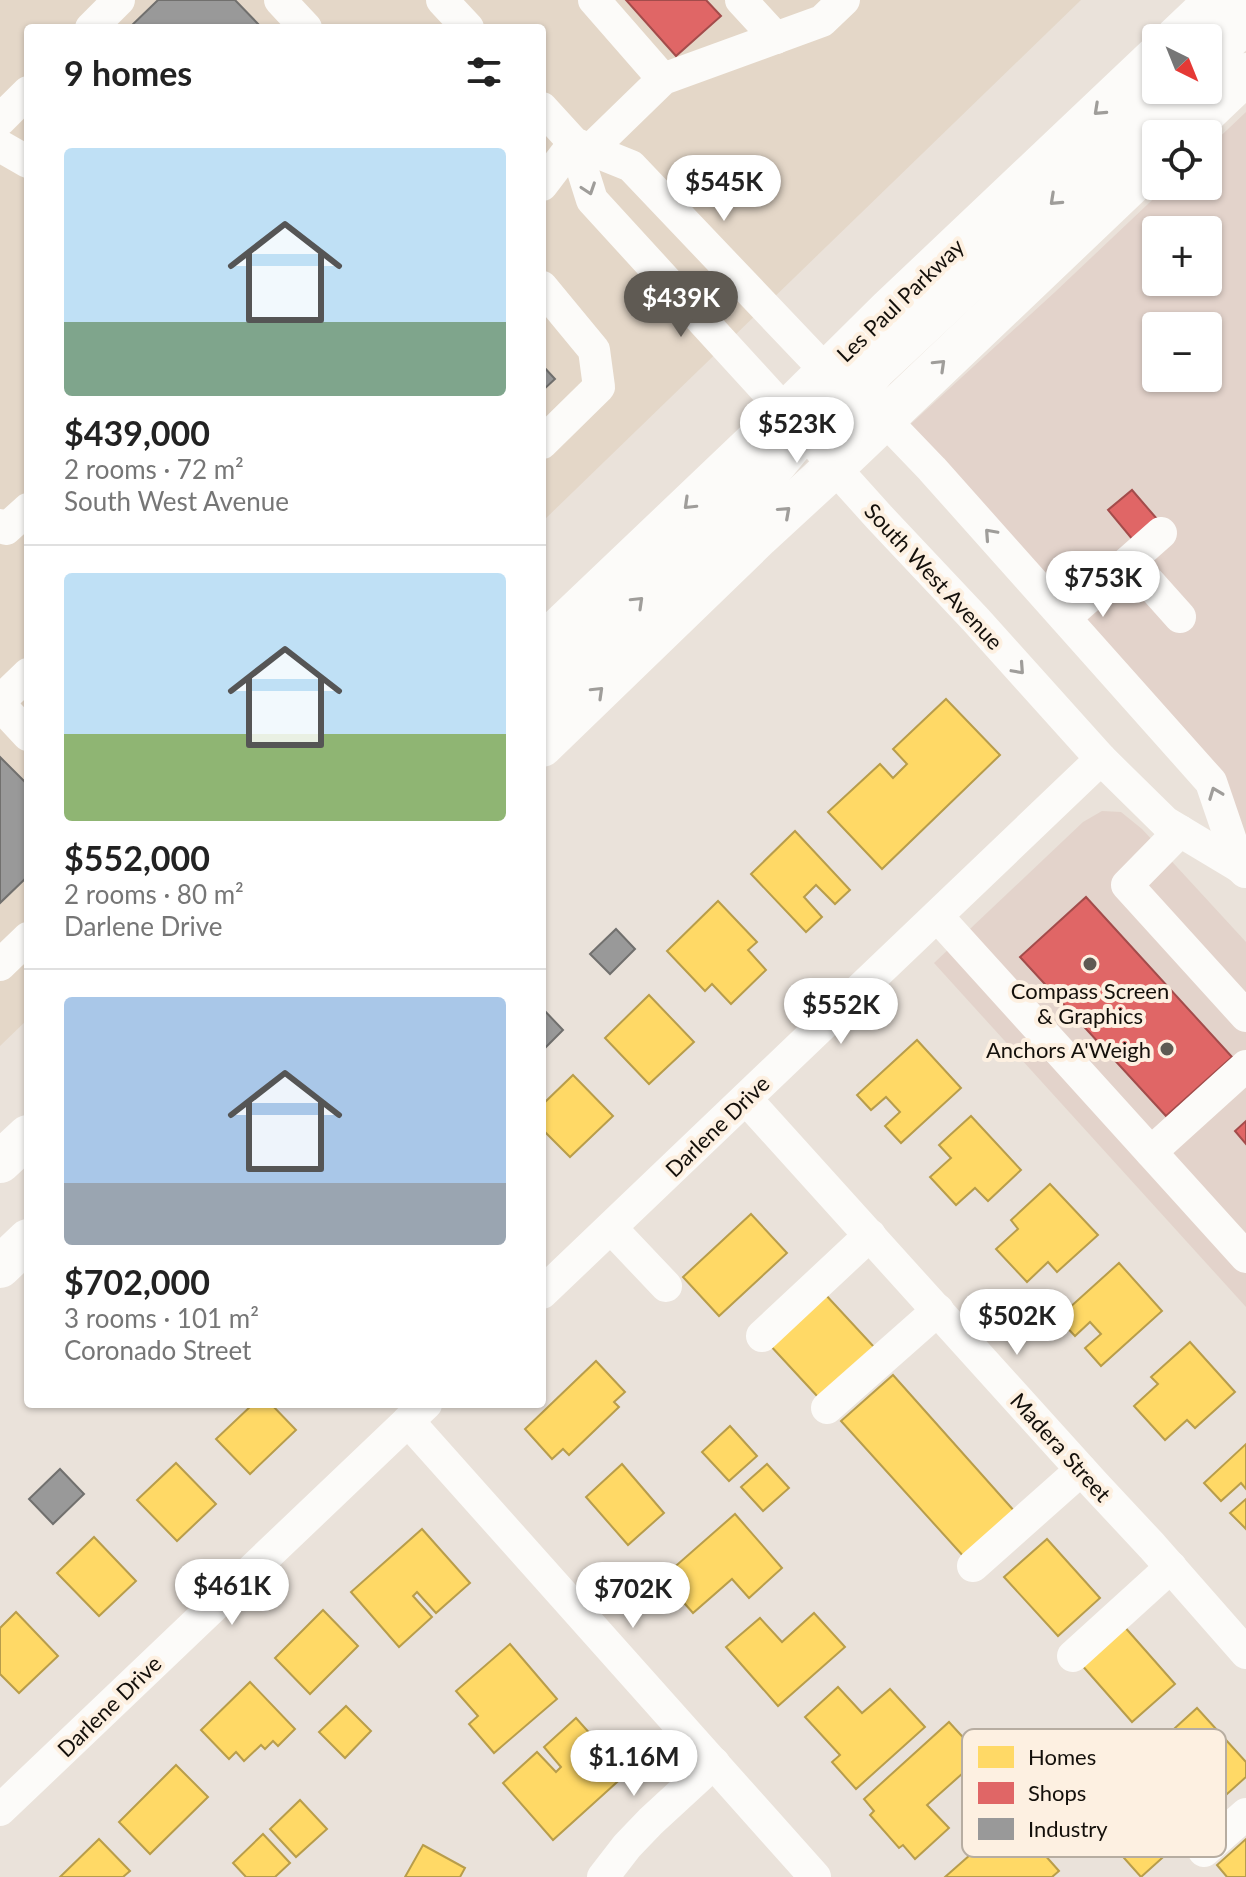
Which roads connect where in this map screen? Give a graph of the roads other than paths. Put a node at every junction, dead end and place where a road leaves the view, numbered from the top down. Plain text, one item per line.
1 (119, 0) edge
2 (280, 0) edge
3 (442, 0) edge
4 (594, 0) edge
5 (741, 0) edge
6 (844, 0) edge
7 (1216, 0) edge
8 (1246, 18) edge
9 (95, 24) edge
10 (302, 24) edge
11 (464, 24) edge
12 (1191, 24) edge
13 (776, 38) junction
14 (1222, 45) edge
15 (1142, 73) edge
16 (1246, 74) edge
17 (663, 79) junction
18 (24, 96) edge
19 (1158, 104) edge
20 (546, 112) edge
21 (0, 120) edge
22 (1198, 120) edge
23 (0, 146) edge
24 (582, 146) junction
25 (24, 160) edge
26 (1142, 171) edge
27 (546, 181) edge
28 (546, 292) edge
29 (855, 395) junction
30 (795, 420) junction
31 (546, 439) edge
32 (834, 467) junction
33 (24, 513) edge
34 (0, 525) edge
35 (1161, 533) dead end
36 (1130, 561) junction
37 (1180, 617) dead end
38 (1065, 618) junction
39 (546, 641) edge
40 (24, 678) edge
41 (546, 691) edge
42 (0, 703) edge
43 (24, 730) edge
44 (546, 742) edge
45 (1101, 759) junction
46 (1180, 831) junction
47 (1243, 871) edge
48 (937, 916) junction
49 (24, 942) edge
50 (0, 965) edge
51 (1246, 1016) edge
52 (1246, 1066) edge
53 (746, 1099) junction
54 (24, 1140) edge
55 (1151, 1152) junction
56 (0, 1162) edge
57 (611, 1228) junction
58 (870, 1235) junction
59 (24, 1244) edge
60 (1246, 1257) edge
61 (0, 1267) edge
62 (666, 1286) dead end
63 (546, 1289) edge
64 (938, 1310) junction
65 (762, 1336) dead end
66 (827, 1408) dead end
67 (417, 1412) edge
68 (1088, 1478) junction
69 (1171, 1567) junction
70 (980, 1573) dead end
71 (1246, 1653) edge
72 (1073, 1656) dead end
73 (714, 1763) junction
74 (0, 1810) edge
75 (1246, 1814) edge
76 (1226, 1832) edge
77 (603, 1877) edge
78 (815, 1877) edge

1 - 9 street
2 - 10 street
3 - 11 street
4 - 17 street
5 - 13 street
6 - 13 street
7 - 12 main road
8 - 14 main road
13 - 17 street
15 -> 29 main road, Les Paul Parkway
16 - 22 main road
17 - 24 street
18 - 21 street
19 -> 29 main road
20 - 24 street, South West Avenue
23 - 25 street
24 - 27 street
24 - 29 street, South West Avenue
24 -> 30 street, South West Avenue
29 -> 26 main road, Les Paul Parkway
28 - 31 street
29 - 30 main road
29 - 32 main road, Les Paul Parkway
38 -> 29 street, South West Avenue
30 - 32 street, South West Avenue
30 -> 39 main road
41 -> 30 main road
44 -> 32 main road, Les Paul Parkway
32 -> 45 street, South West Avenue
33 - 34 street
35 - 36 street
36 - 37 street
36 - 38 street
47 -> 38 street, South West Avenue
40 - 42 street
42 - 43 street
45 - 46 street, South West Avenue
45 - 48 street, Darlene Drive
46 - 47 street, South West Avenue
46 - 51 street
48 - 53 street, Darlene Drive
48 - 55 street
49 - 50 street
52 - 55 street
53 - 57 street, Darlene Drive
53 - 58 street, Madera Street
54 - 56 main road
55 - 60 street
57 - 62 street
57 - 63 street, Darlene Drive
58 - 64 street, Madera Street
58 - 65 street
59 - 61 main road
64 - 66 street
64 - 68 street, Madera Street
67 - 73 street
67 - 74 street, Darlene Drive
68 - 69 street, Madera Street
68 - 70 street
69 - 71 street, Madera Street
69 - 72 street
73 - 77 street
73 - 78 street
75 - 76 street

